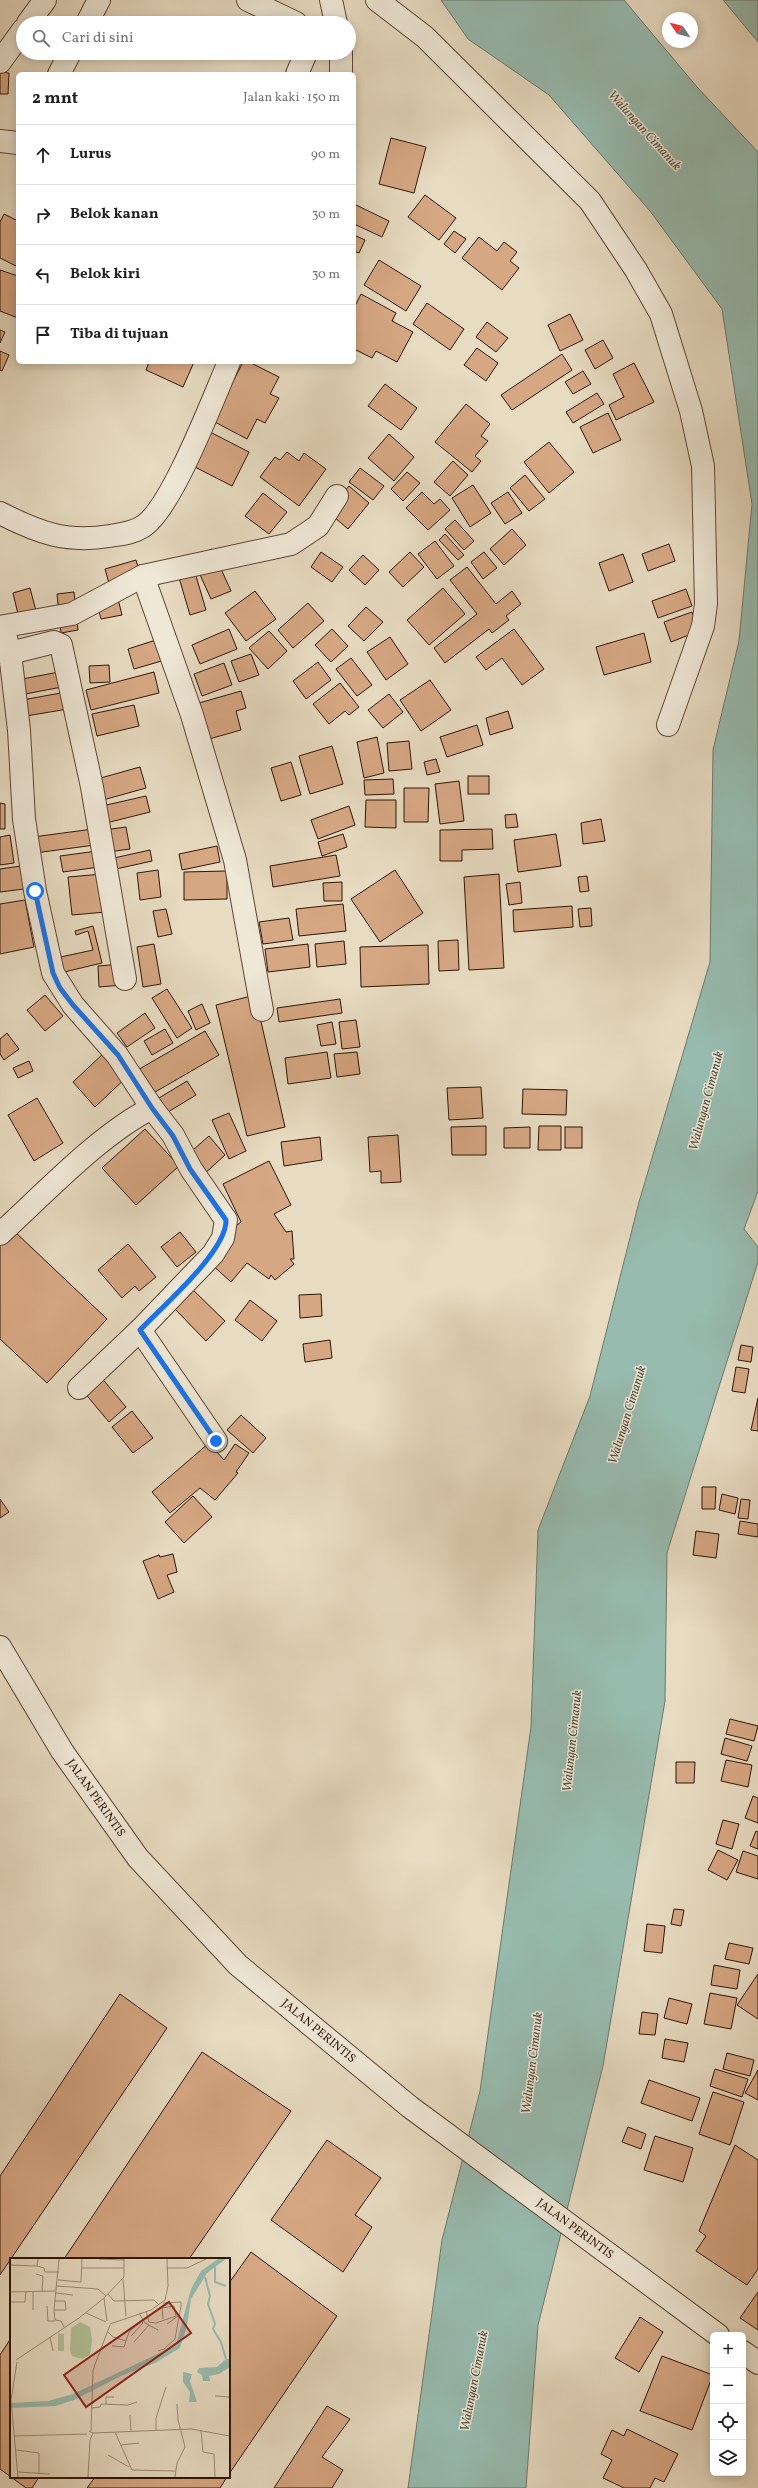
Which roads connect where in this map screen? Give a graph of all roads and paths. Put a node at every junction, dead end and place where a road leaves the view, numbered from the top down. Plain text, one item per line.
1 (45, 0) edge
2 (99, 0) edge
3 (248, 0) edge
4 (330, 0) edge
5 (377, 0) edge
6 (33, 16) edge
7 (91, 16) edge
8 (281, 16) edge
9 (334, 16) edge
10 (16, 40) edge
11 (66, 60) edge
12 (303, 60) edge
13 (341, 60) edge
14 (0, 62) edge
15 (60, 72) edge
16 (298, 72) edge
17 (341, 72) edge
18 (0, 141) edge
19 (16, 143) edge
20 (228, 364) edge
21 (337, 496) dead end
22 (0, 514) edge
23 (143, 576) junction
24 (2, 627) edge
25 (10, 653) junction
26 (668, 726) dead end
27 (125, 979) dead end
28 (262, 1010) dead end
29 (152, 1108) junction
30 (0, 1234) edge
31 (140, 1330) junction
32 (79, 1388) dead end
33 (216, 1441) dead end
34 (0, 1647) edge
35 (714, 2332) edge
36 (746, 2354) edge
37 (758, 2363) edge

1 - 6 street
2 - 7 street
3 - 8 street
4 - 9 street
5 - 26 street
10 - 14 street
11 - 15 street
12 - 16 street
13 - 17 street
18 - 19 street
20 - 22 street
21 - 23 street
23 - 24 street
23 - 28 street
24 - 25 street
25 - 27 street
25 - 29 street
29 - 30 street
29 - 31 street
31 - 32 street
31 - 33 street
34 - 35 street, JALAN PERINTIS
36 - 37 street

